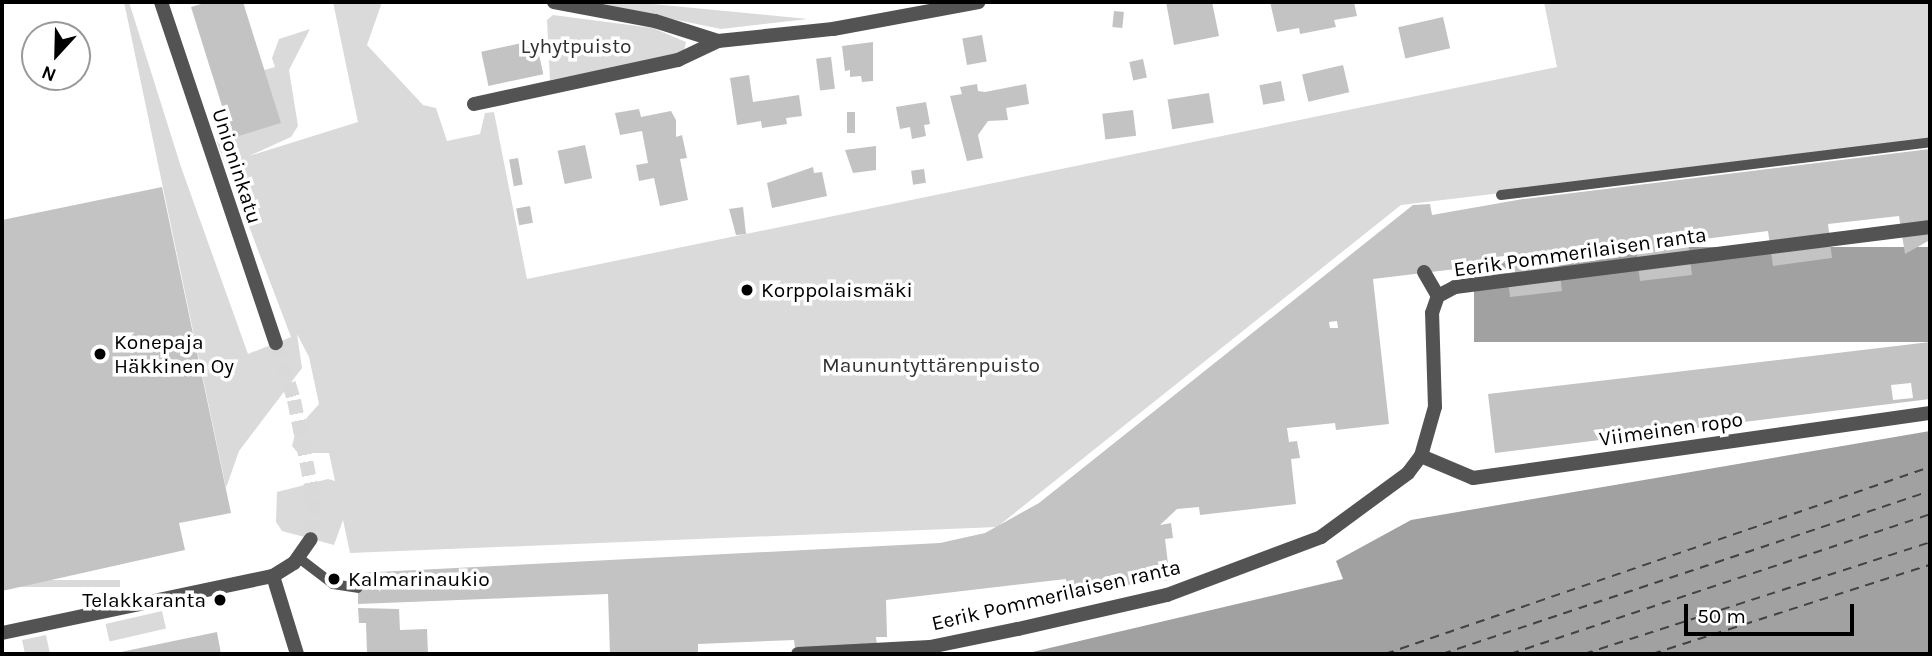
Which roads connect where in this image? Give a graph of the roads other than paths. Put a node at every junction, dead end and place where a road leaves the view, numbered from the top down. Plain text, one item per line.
1 (161, 2) edge
2 (554, 2) edge
3 (979, 2) edge
4 (718, 41) junction
5 (474, 104) dead end
6 (1930, 142) edge
7 (1501, 195) dead end
8 (1930, 227) edge
9 (1424, 272) dead end
10 (1438, 296) junction
11 (276, 343) tunnel mouth
12 (1930, 413) edge
13 (1421, 456) junction
14 (311, 539) tunnel mouth
15 (299, 558) junction
16 (272, 576) junction
17 (358, 588) dead end
18 (2, 633) edge
19 (297, 654) edge
20 (798, 654) edge

1 - 11 street, Unioninkatu
2 - 4 street
3 - 4 street
4 - 5 street
6 - 7 lane
8 - 10 street, Eerik Pommerilaisen ranta
9 - 10 street
10 - 13 street, Eerik Pommerilaisen ranta
12 - 13 street, Viimeinen ropo
13 - 20 street, Eerik Pommerilaisen ranta
14 - 15 street
15 - 16 street
15 - 17 lane
16 - 18 street
16 - 19 street

